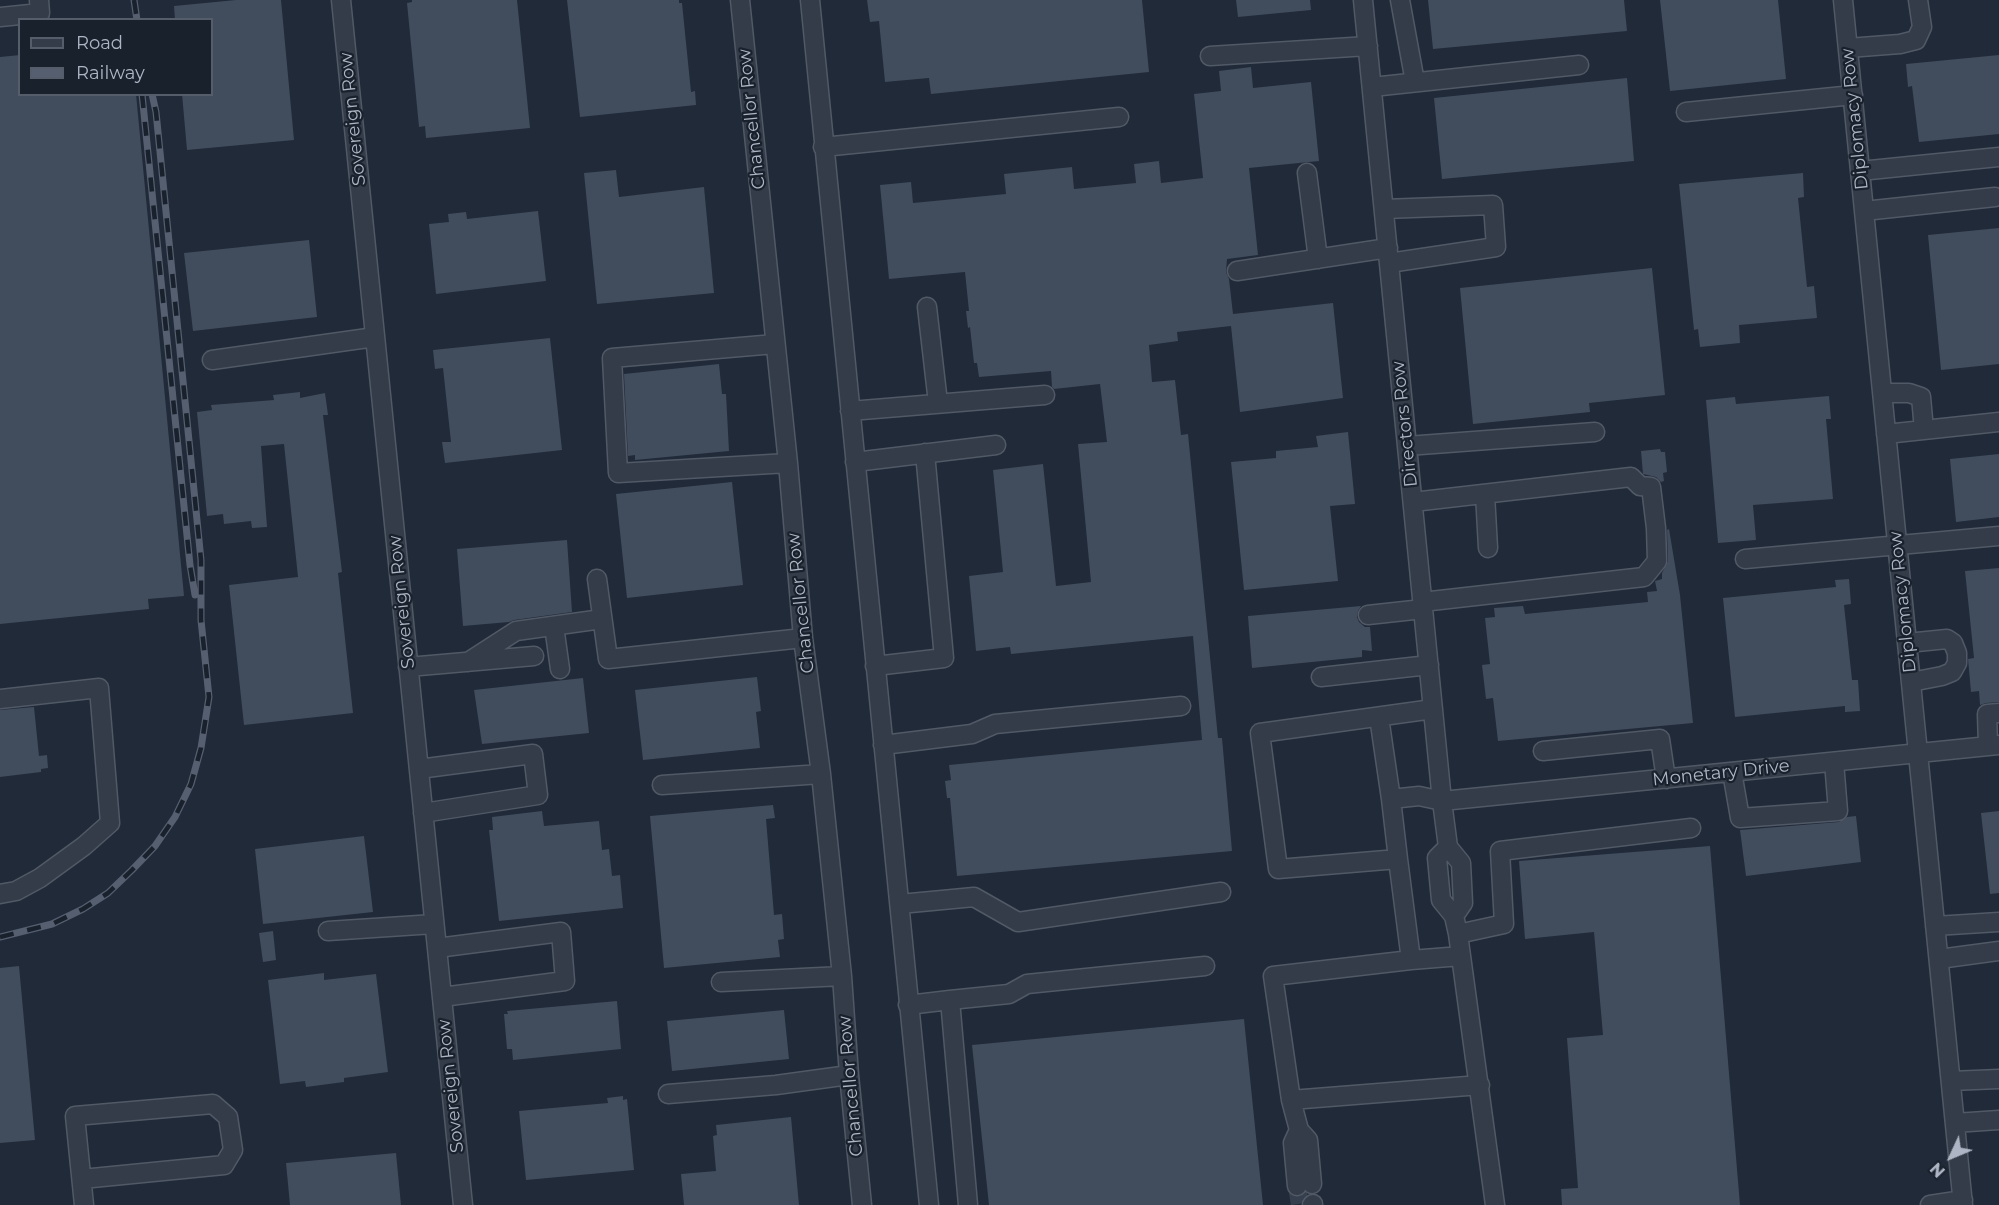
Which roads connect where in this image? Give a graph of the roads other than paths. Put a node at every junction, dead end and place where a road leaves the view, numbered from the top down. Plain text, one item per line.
1 (39, 0) edge
2 (341, 0) edge
3 (740, 0) edge
4 (810, 0) edge
5 (1363, 0) edge
6 (1400, 0) edge
7 (1843, 0) edge
8 (1918, 0) edge
9 (0, 17) edge
10 (1368, 46) junction
11 (1848, 48) junction
12 (1210, 56) dead end
13 (1579, 65) dead end
14 (1415, 82) junction
15 (1372, 87) junction
16 (1852, 95) junction
17 (1686, 112) dead end
18 (1119, 117) dead end
19 (823, 147) junction
20 (1999, 157) edge
21 (1860, 171) junction
22 (1307, 173) dead end
23 (1995, 197) dead end
24 (1384, 209) junction
25 (1864, 211) junction
26 (1388, 256) junction
27 (1318, 259) junction
28 (1237, 271) dead end
29 (927, 307) dead end
30 (375, 337) junction
31 (775, 344) junction
32 (212, 360) dead end
33 (1882, 393) junction
34 (1045, 395) dead end
35 (938, 403) junction
36 (850, 411) junction
37 (1999, 422) edge
38 (1924, 430) junction
39 (1595, 432) dead end
40 (1886, 434) junction
41 (996, 445) dead end
42 (1407, 446) junction
43 (925, 453) junction
44 (855, 462) junction
45 (788, 463) junction
46 (1485, 494) junction
47 (1413, 502) junction
48 (1999, 536) edge
49 (1897, 545) junction
50 (1488, 548) dead end
51 (1745, 559) dead end
52 (597, 579) dead end
53 (1422, 605) junction
54 (1368, 615) dead end
55 (602, 619) junction
56 (555, 626) junction
57 (803, 638) junction
58 (1907, 643) junction
59 (534, 656) dead end
60 (468, 662) junction
61 (875, 666) junction
62 (1429, 666) junction
63 (408, 667) junction
64 (560, 669) dead end
65 (1321, 677) dead end
66 (1911, 682) junction
67 (0, 699) edge
68 (1180, 706) dead end
69 (1433, 709) junction
70 (1999, 713) edge
71 (1379, 717) junction
72 (883, 745) junction
73 (1994, 746) edge
74 (1543, 751) dead end
75 (1918, 753) junction
76 (1834, 762) junction
77 (419, 769) junction
78 (1732, 772) junction
79 (820, 774) junction
80 (1666, 779) junction
81 (662, 785) dead end
82 (1391, 800) junction
83 (1442, 801) junction
84 (423, 813) junction
85 (1691, 828) dead end
86 (1398, 859) junction
87 (1221, 892) dead end
88 (0, 894) edge
89 (900, 904) junction
90 (1999, 922) edge
91 (434, 924) junction
92 (1456, 925) junction
93 (1935, 926) junction
94 (328, 931) dead end
95 (437, 948) junction
96 (1999, 951) edge
97 (1461, 956) junction
98 (1939, 959) junction
99 (1411, 960) junction
100 (1206, 966) dead end
101 (842, 976) junction
102 (722, 982) dead end
103 (442, 997) junction
104 (950, 1000) junction
105 (908, 1005) junction
106 (849, 1075) junction
107 (1999, 1079) edge
108 (1951, 1081) junction
109 (1480, 1085) junction
110 (668, 1094) dead end
111 (1291, 1100) junction
112 (1999, 1120) edge
113 (1955, 1123) junction
114 (82, 1179) junction
115 (1305, 1185) tunnel mouth
116 (1963, 1203) edge
117 (84, 1205) edge
118 (463, 1205) edge
119 (862, 1205) edge
120 (929, 1205) edge
121 (968, 1205) edge
122 (1495, 1205) edge
123 (1930, 1205) edge

1 - 9 street
2 - 30 street, Sovereign Row
3 - 31 street, Chancellor Row
4 - 19 street
5 - 10 street, Directors Row
6 - 14 street
7 - 11 street, Diplomacy Row
8 - 11 street
10 - 12 street
10 - 15 street, Directors Row
11 - 16 street, Diplomacy Row
13 - 14 street
14 - 15 street
15 - 24 street, Directors Row
16 - 17 street
16 - 21 street, Diplomacy Row
18 - 19 street
19 - 36 street
20 - 21 street
21 - 25 street, Diplomacy Row
22 - 27 street
23 - 25 street
24 - 26 street, Directors Row
24 - 26 street
25 - 33 street, Diplomacy Row
26 - 27 street
26 - 42 street, Directors Row
27 - 28 street
29 - 35 street
30 - 32 street
30 - 63 street, Sovereign Row
31 - 45 street, Chancellor Row
31 - 45 street
33 - 38 street
33 - 40 street, Diplomacy Row
34 - 35 street
35 - 36 street
36 - 44 street
37 - 38 street
38 - 40 street
39 - 42 street
40 - 49 street, Diplomacy Row
41 - 43 street
42 - 47 street, Directors Row
43 - 44 street
43 - 61 street
44 - 61 street
45 - 57 street, Chancellor Row
46 - 47 street
46 - 50 street
46 - 53 street
47 - 53 street, Directors Row
48 - 49 street
49 - 51 street
49 - 58 street, Diplomacy Row
52 - 55 street
53 - 54 street
53 - 62 street, Directors Row
55 - 56 street
55 - 57 street
56 - 60 street
56 - 64 street
57 - 79 street, Chancellor Row
58 - 66 street, Diplomacy Row
58 - 66 street
59 - 60 street
60 - 63 street
61 - 72 street
62 - 65 street
62 - 69 street, Directors Row
63 - 77 street, Sovereign Row
66 - 75 street, Diplomacy Row
67 - 88 street
68 - 72 street
69 - 71 street
69 - 83 street, Directors Row
70 - 73 street
71 - 82 street
71 - 86 street
72 - 89 street
73 - 75 street, Monetary Drive
74 - 80 street
75 - 76 street, Monetary Drive
75 - 93 street, Diplomacy Row
76 - 78 street, Monetary Drive
76 - 78 street
77 - 84 street, Sovereign Row
77 - 84 street
78 - 80 street, Monetary Drive
79 - 81 street
79 - 101 street, Chancellor Row
80 - 83 street, Monetary Drive
82 - 83 street, Monetary Drive
82 - 86 street
83 - 92 street, Directors Row
84 - 91 street, Sovereign Row
85 - 92 street
86 - 99 street
87 - 89 street
89 - 105 street
90 - 93 street
91 - 94 street
91 - 95 street, Sovereign Row
92 - 97 street
93 - 98 street, Diplomacy Row
95 - 103 street, Sovereign Row
95 - 103 street
96 - 98 street
97 - 99 street
97 - 109 street
98 - 108 street, Diplomacy Row
99 - 111 street
100 - 104 street
101 - 102 street
101 - 106 street, Chancellor Row
103 - 118 street, Sovereign Row
104 - 105 street
104 - 121 street
105 - 120 street
106 - 110 street
106 - 119 street, Chancellor Row
107 - 108 street
108 - 113 street, Diplomacy Row
109 - 111 street
109 - 122 street
111 - 115 street
112 - 113 street
113 - 116 street, Diplomacy Row
114 - 114 street
114 - 117 street
116 - 123 street

